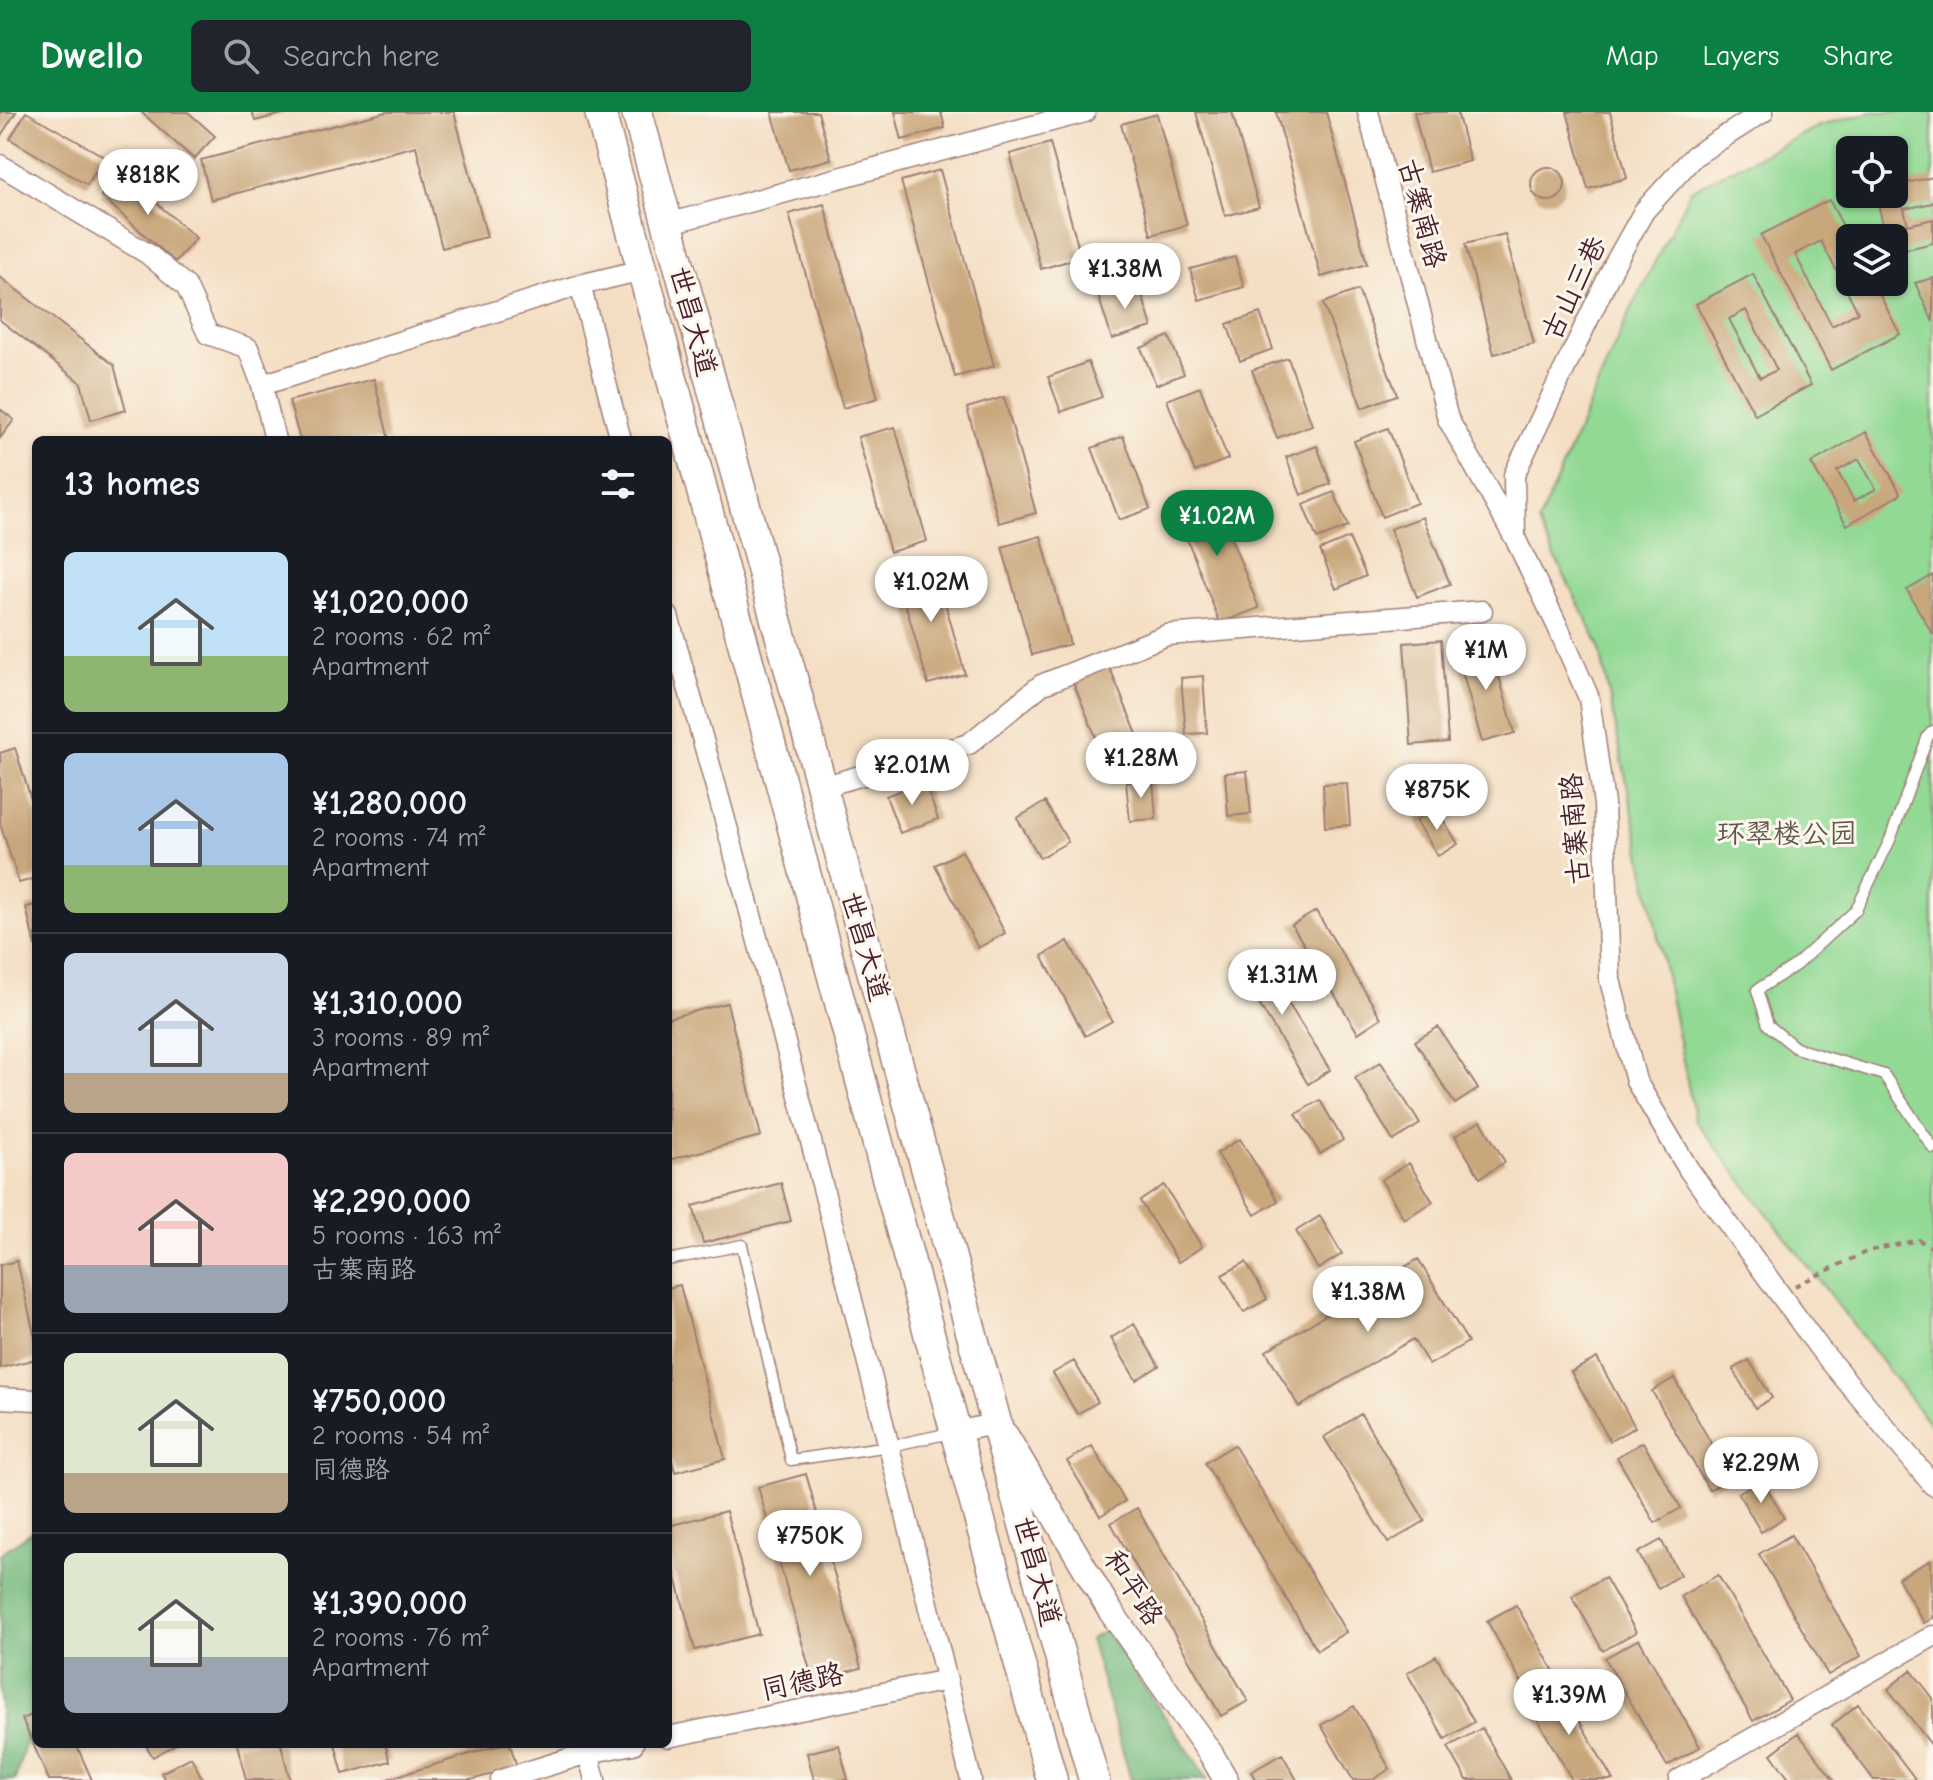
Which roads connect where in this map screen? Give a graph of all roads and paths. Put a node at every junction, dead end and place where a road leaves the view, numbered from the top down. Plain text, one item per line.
1 (600, 112) edge
2 (637, 112) edge
3 (1085, 112) edge
4 (1368, 112) edge
5 (1763, 112) edge
6 (0, 165) edge
7 (667, 224) junction
8 (642, 270) junction
9 (580, 285) junction
10 (262, 385) junction
11 (274, 436) edge
12 (620, 436) edge
13 (1515, 538) junction
14 (1482, 611) dead end
15 (672, 630) edge
16 (1933, 731) edge
17 (822, 787) junction
18 (1933, 1148) edge
19 (1933, 1248) edge
20 (672, 1259) edge
21 (1779, 1293) junction
22 (0, 1398) edge
23 (32, 1400) edge
24 (998, 1423) junction
25 (956, 1432) junction
26 (890, 1446) junction
27 (1933, 1485) edge
28 (1933, 1636) edge
29 (947, 1680) junction
30 (672, 1736) edge
31 (587, 1749) edge
32 (501, 1780) edge
33 (595, 1780) edge
34 (971, 1780) edge
35 (1052, 1780) edge
36 (1094, 1780) edge
37 (1226, 1780) edge
38 (1679, 1780) edge

1 - 8 main road, 世昌大道
2 - 7 main road, 世昌大道
3 - 7 street
4 - 13 street, 古寨南路
5 - 13 street, 古山三巷
6 - 10 street
7 - 17 main road, 世昌大道
8 - 9 street
8 - 25 main road, 世昌大道
9 - 10 street
9 - 12 street
10 - 11 street
13 - 21 street, 古寨南路
14 - 17 street
15 - 26 street
16 - 18 lane
17 - 24 main road, 世昌大道
19 - 21 path
20 - 26 lane
21 - 27 street, 古寨南路
22 - 23 street
24 - 25 street
24 - 36 main road, 世昌大道
24 - 37 street, 和平路
25 - 26 lane
25 - 35 main road, 世昌大道
26 - 29 street
28 - 38 street
29 - 30 street, 同德路
29 - 34 street
31 - 32 street
31 - 33 street

